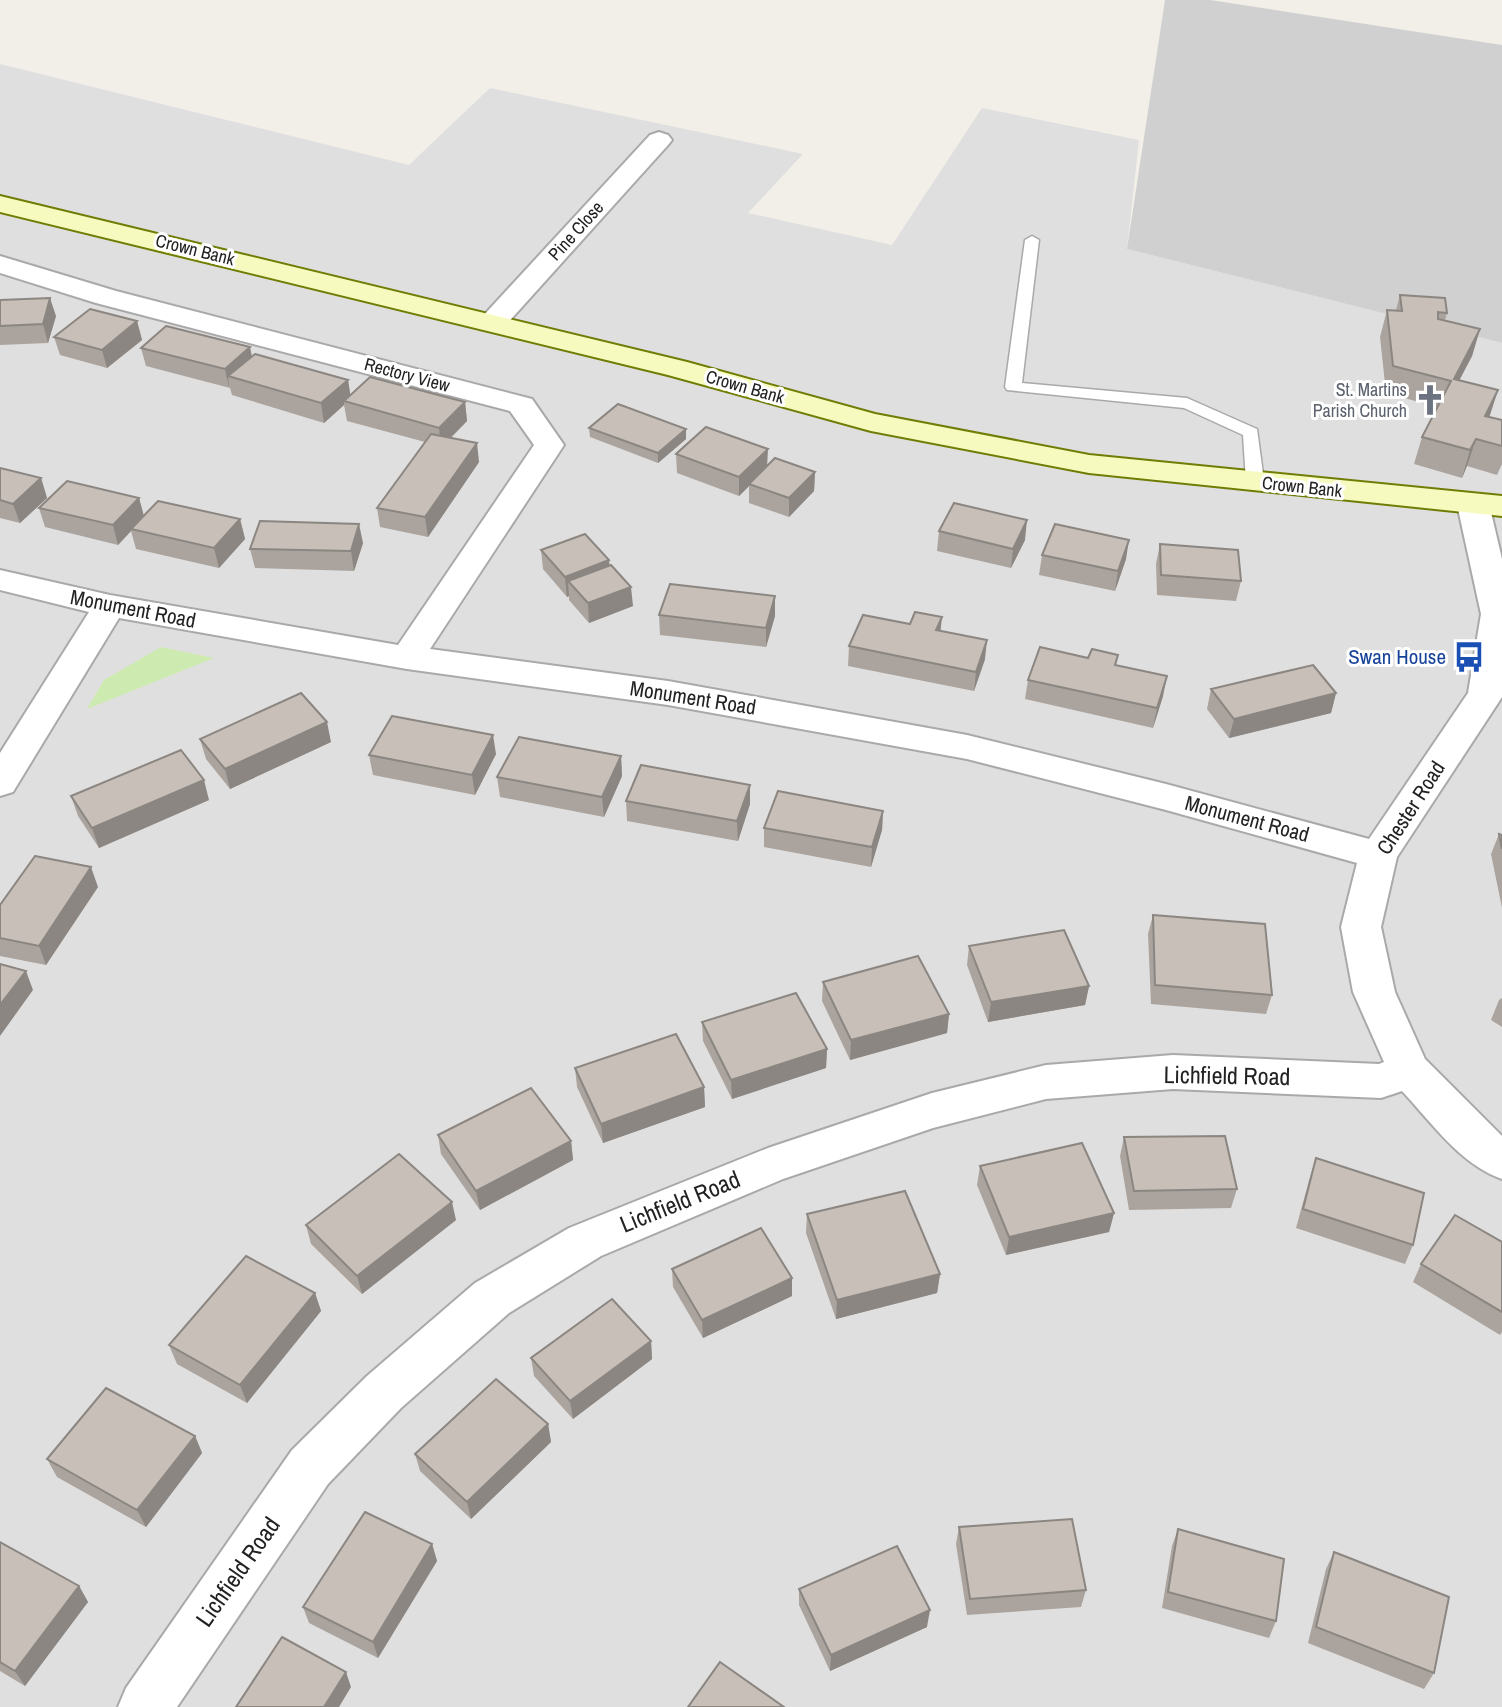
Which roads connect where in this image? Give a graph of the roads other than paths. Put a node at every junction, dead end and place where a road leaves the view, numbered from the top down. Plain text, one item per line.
1 (659, 140) dead end
2 (0, 204) edge
3 (1032, 240) dead end
4 (0, 264) edge
5 (493, 322) junction
6 (1255, 481) junction
7 (1488, 505) edge
8 (0, 580) edge
9 (110, 606) junction
10 (407, 658) junction
11 (0, 783) edge
12 (1378, 855) junction
13 (1409, 1070) junction
14 (1502, 1161) edge
15 (145, 1707) edge

1 - 5 street, Pine Close
2 - 5 street, Crown Bank
3 - 6 lane
4 - 10 street, Rectory View
5 - 6 street, Crown Bank
6 - 7 street, Crown Bank
7 - 12 street, Chester Road
8 - 9 street, Monument Road
9 - 10 street, Monument Road
9 - 11 street
10 - 12 street, Monument Road
12 - 13 street, Chester Road
13 - 14 street, Chester Road
13 - 15 street, Lichfield Road

